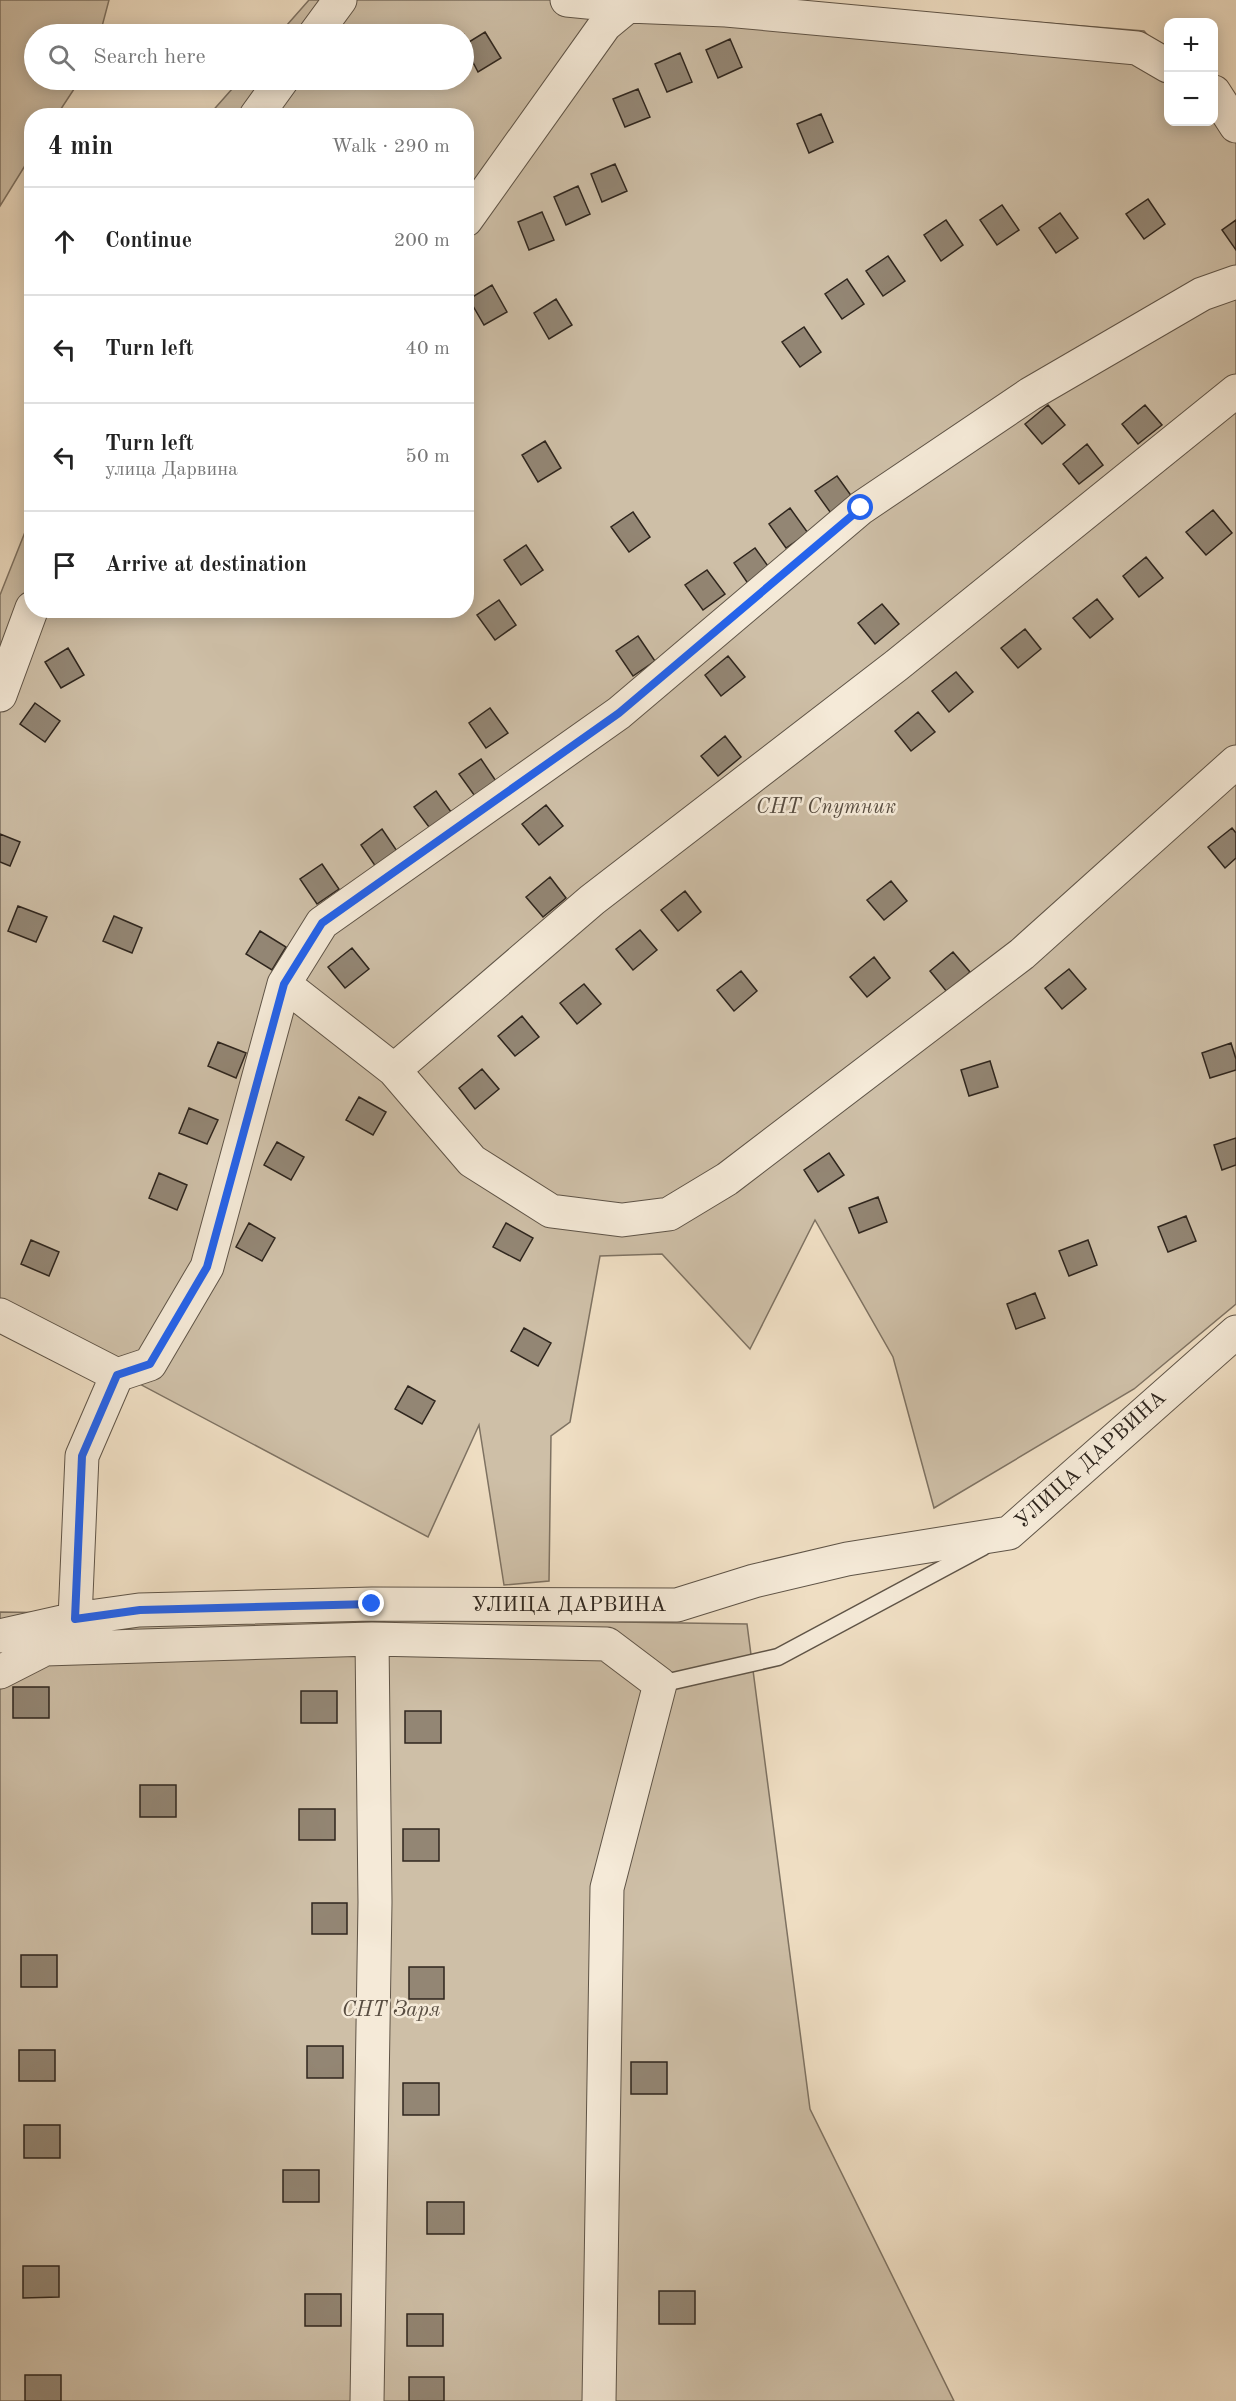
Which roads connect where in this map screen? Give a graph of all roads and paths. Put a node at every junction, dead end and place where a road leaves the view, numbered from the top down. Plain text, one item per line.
1 (340, 0) edge
2 (567, 0) edge
3 (628, 6) junction
4 (322, 24) edge
5 (1164, 64) edge
6 (275, 90) edge
7 (1218, 98) edge
8 (262, 108) edge
9 (1236, 126) edge
10 (474, 209) edge
11 (1236, 282) edge
12 (1236, 391) edge
13 (28, 618) edge
14 (0, 695) edge
15 (1236, 762) edge
16 (284, 984) junction
17 (394, 1070) junction
18 (0, 1315) edge
19 (1236, 1332) edge
20 (117, 1375) junction
21 (1009, 1533) junction
22 (75, 1619) junction
23 (0, 1636) edge
24 (372, 1639) junction
25 (0, 1672) edge
26 (660, 1684) junction
27 (367, 2401) edge
28 (599, 2401) edge

1 - 4 street
2 - 3 street
3 - 5 street
3 - 10 street
6 - 8 street
7 - 9 street
11 - 16 street
12 - 17 street
13 - 14 street
15 - 17 street
16 - 17 street
16 - 20 street
18 - 20 street
19 - 21 street, УЛИЦА ДАРВИНА
20 - 22 street
21 - 22 street, УЛИЦА ДАРВИНА
21 - 26 lane
22 - 23 street, УЛИЦА ДАРВИНА
24 - 25 street
24 - 26 street
24 - 27 street
26 - 28 street

